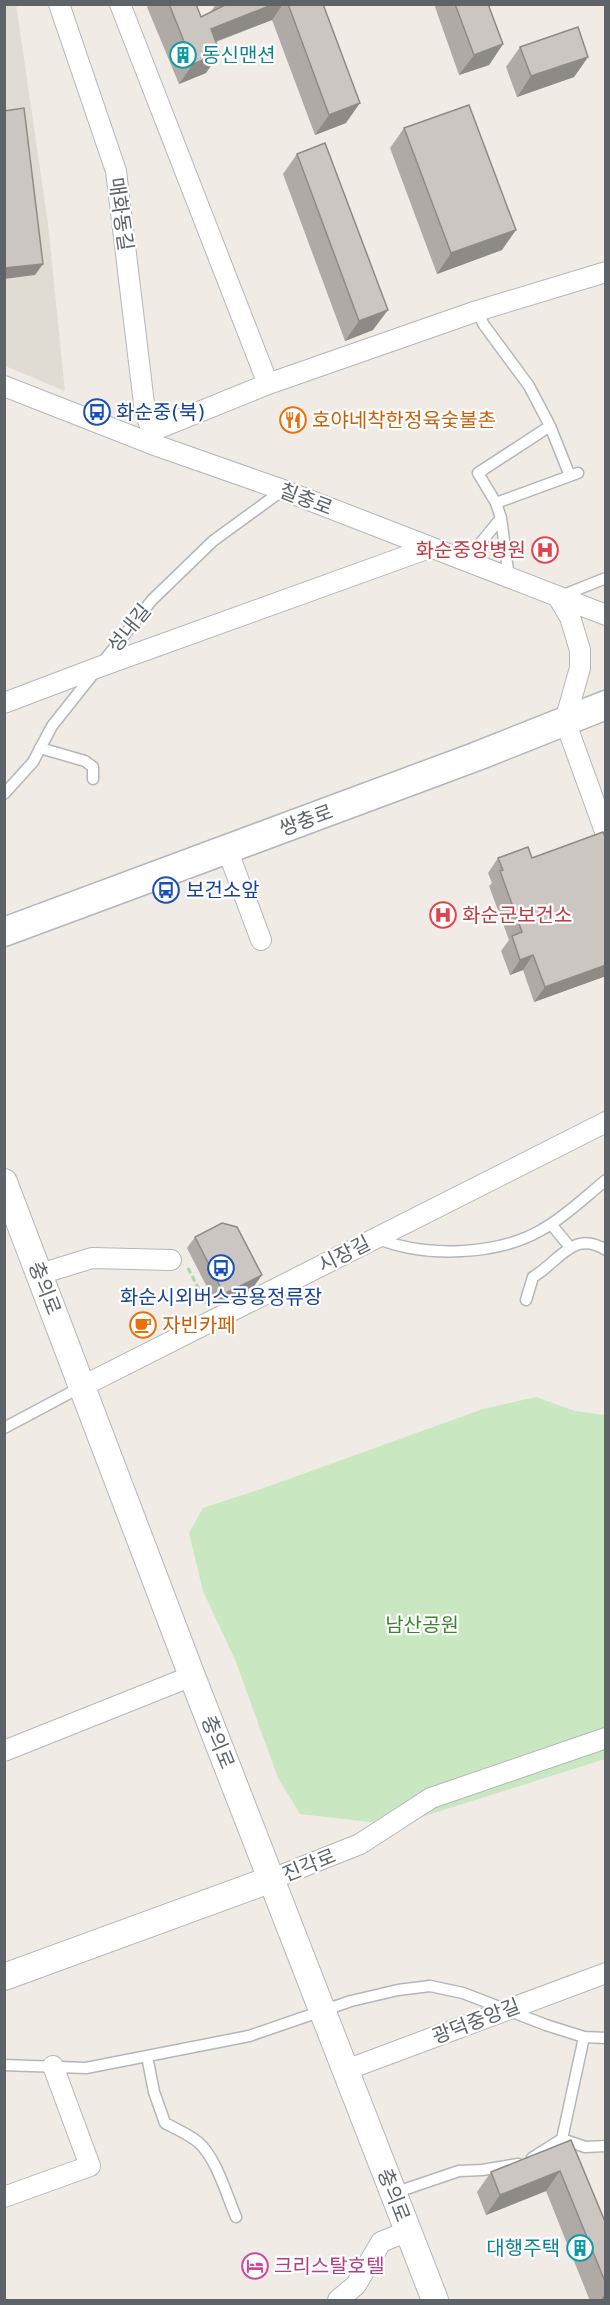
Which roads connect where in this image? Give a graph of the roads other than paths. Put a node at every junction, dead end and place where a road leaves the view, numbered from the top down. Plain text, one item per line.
1 (59, 4) edge
2 (120, 4) edge
3 (606, 272) edge
4 (477, 310) junction
5 (268, 384) junction
6 (4, 386) edge
7 (550, 426) junction
8 (152, 438) junction
9 (283, 490) junction
10 (496, 502) junction
11 (501, 518) junction
12 (429, 548) junction
13 (465, 562) junction
14 (606, 578) edge
15 (509, 579) junction
16 (558, 597) junction
17 (606, 615) edge
18 (99, 667) junction
19 (4, 704) edge
20 (606, 705) edge
21 (565, 721) junction
22 (40, 748) junction
23 (93, 779) dead end
24 (4, 794) edge
25 (606, 834) edge
26 (227, 849) junction
27 (6, 931) edge
28 (261, 940) dead end
29 (606, 1122) edge
30 (606, 1180) edge
31 (4, 1182) edge
32 (551, 1224) junction
33 (376, 1238) junction
34 (570, 1246) junction
35 (606, 1250) edge
36 (171, 1260) road end
37 (40, 1274) junction
38 (526, 1300) dead end
39 (83, 1386) junction
40 (4, 1428) edge
41 (192, 1676) junction
42 (606, 1738) edge
43 (4, 1751) edge
44 (273, 1879) junction
45 (606, 1973) edge
46 (4, 1977) edge
47 (508, 2009) junction
48 (323, 2010) junction
49 (584, 2037) junction
50 (606, 2038) edge
51 (147, 2056) junction
52 (4, 2065) edge
53 (53, 2066) junction
54 (346, 2070) junction
55 (562, 2139) junction
56 (606, 2146) edge
57 (393, 2193) junction
58 (4, 2197) edge
59 (236, 2217) dead end
60 (408, 2231) junction
61 (338, 2301) edge
62 (435, 2301) edge

1 - 8 street, 매화동길
2 - 5 street
3 - 4 street
4 - 5 street
4 - 7 lane
5 - 8 street
6 - 8 street, 칠충로
7 - 10 lane
7 - 10 lane
8 - 9 street, 칠충로
9 - 12 street, 칠충로
9 - 18 lane, 성내길
10 - 11 lane
11 - 13 lane
11 - 15 lane
12 - 13 street, 칠충로
12 - 18 street
13 - 15 street, 칠충로
14 - 16 lane
15 - 16 street, 칠충로
16 - 17 street, 칠충로
16 - 21 street
18 - 19 street
18 - 22 lane, 성내길
20 - 21 main road, 쌍충로
21 - 25 street
21 - 26 main road, 쌍충로
22 - 23 lane
22 - 24 lane, 성내길
26 - 27 main road, 쌍충로
26 - 28 street
29 - 33 street, 시장길
30 - 32 lane
31 - 37 street, 충의로
32 - 33 lane
32 - 34 lane
33 - 39 street, 시장길
34 - 35 lane
34 - 38 lane
36 - 37 street
37 - 39 street, 충의로
39 - 40 lane
39 - 41 street, 충의로
41 - 43 street
41 - 44 street, 충의로
42 - 44 street, 진각로
44 - 46 street, 진각로
44 - 48 street, 충의로
45 - 47 street, 광덕중앙길
47 - 48 lane
47 - 49 lane
47 - 54 street, 광덕중앙길
48 - 51 lane
48 - 54 street, 충의로
49 - 50 lane
49 - 55 lane
51 - 53 lane
51 - 59 lane
52 - 53 lane
53 - 58 street
54 - 57 street, 충의로
55 - 56 lane
55 - 57 lane
57 - 60 street, 충의로
60 - 61 street
60 - 62 street, 충의로

